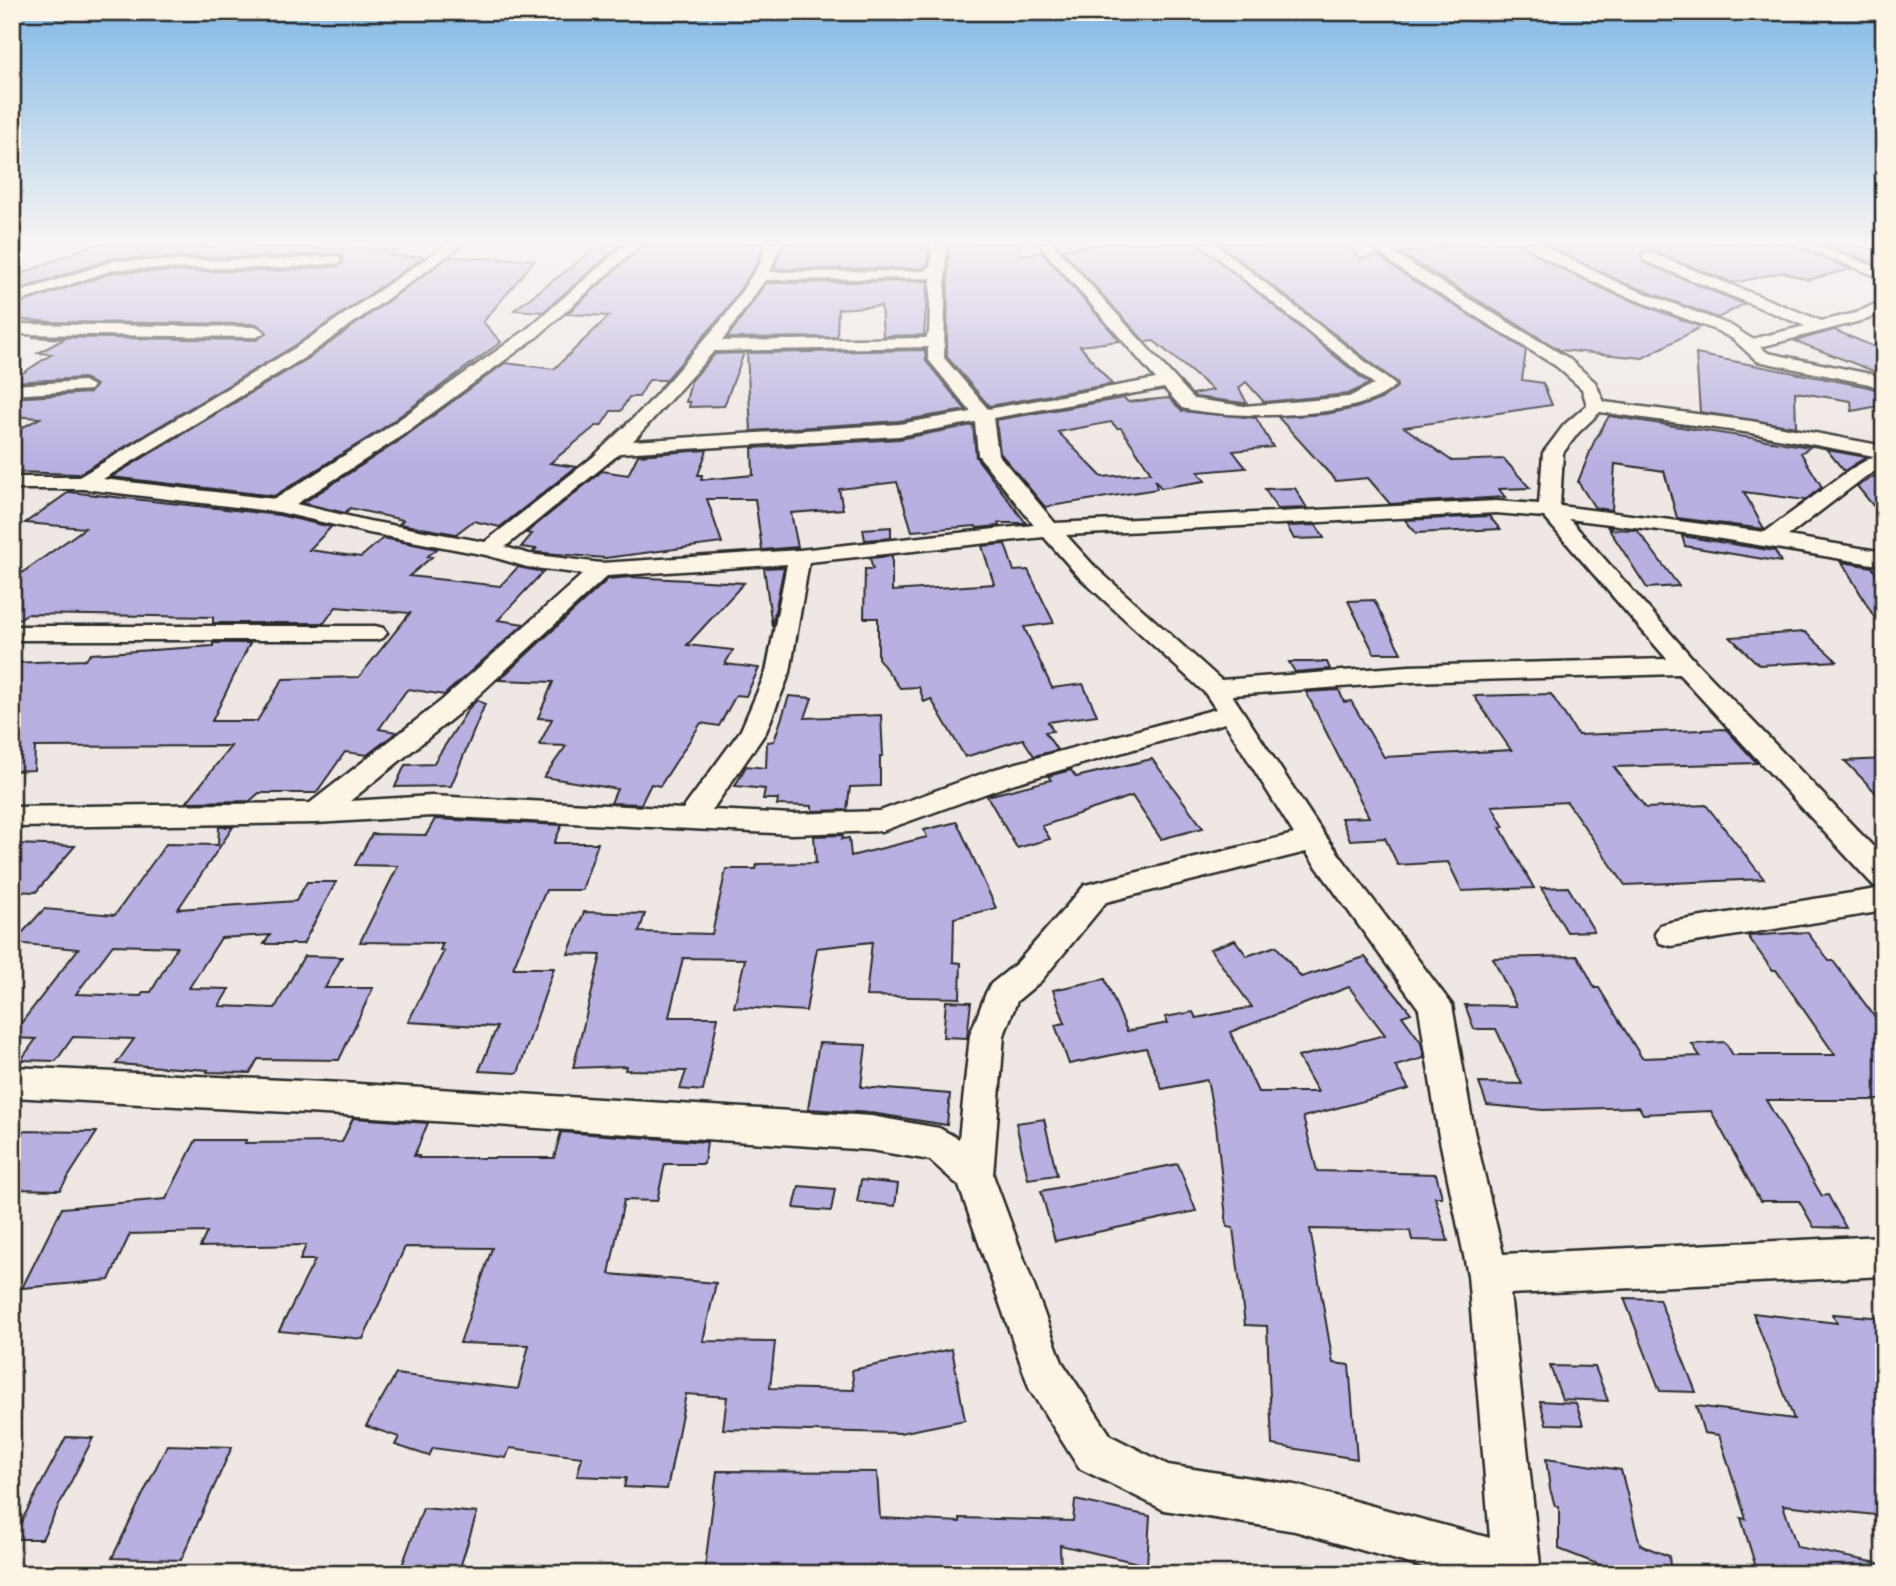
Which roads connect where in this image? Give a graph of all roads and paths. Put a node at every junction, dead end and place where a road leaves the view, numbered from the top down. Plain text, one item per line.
1 (352, 317) edge
2 (550, 317) edge
3 (731, 317) edge
4 (936, 317) edge
5 (1109, 317) edge
6 (1299, 317) edge
7 (1488, 317) edge
8 (1692, 317) edge
9 (1797, 317) edge
10 (1857, 317) edge
11 (1822, 327) junction
12 (12, 329) edge
13 (257, 332) dead end
14 (936, 333) junction
15 (1751, 344) junction
16 (709, 346) junction
17 (1166, 382) junction
18 (1884, 385) edge
19 (84, 386) dead end
20 (12, 390) edge
21 (1596, 406) junction
22 (984, 415) junction
23 (614, 448) junction
24 (1884, 452) edge
25 (1884, 458) edge
26 (12, 483) edge
27 (83, 483) junction
28 (279, 506) junction
29 (1549, 510) junction
30 (1049, 530) junction
31 (1770, 539) junction
32 (489, 549) junction
33 (799, 557) junction
34 (1884, 559) edge
35 (601, 570) junction
36 (12, 632) edge
37 (375, 633) dead end
38 (1686, 666) junction
39 (1223, 701) junction
40 (316, 813) junction
41 (12, 817) edge
42 (692, 817) junction
43 (1313, 840) junction
44 (1884, 877) edge
45 (1884, 899) edge
46 (1671, 934) dead end
47 (12, 1082) edge
48 (974, 1175) junction
49 (1884, 1256) edge
50 (1488, 1275) junction
51 (1517, 1572) edge

1 - 27 street
2 - 28 street
3 - 16 street
4 - 14 street
5 - 17 street
6 - 17 street
7 - 21 street
8 - 15 street
9 - 11 street
10 - 11 street
11 - 15 street
12 - 13 street
14 - 16 street
14 - 22 street
15 - 18 street
16 - 23 street
17 - 22 street
19 - 20 street
21 - 24 street
21 - 29 street
22 - 23 street
22 - 30 street
23 - 32 street
25 - 31 street
26 - 27 street
27 - 28 street
28 - 32 street
29 - 30 street
29 - 31 street
29 - 38 street
30 - 33 street
30 - 39 street
31 - 34 street
32 - 35 street
33 - 35 street
33 - 42 street
35 - 40 street
36 - 37 street
38 - 39 street
38 - 44 street
39 - 42 street
39 - 43 street
40 - 41 street
40 - 42 street
43 - 48 street
43 - 50 street
45 - 46 street
47 - 48 street
48 - 51 street
49 - 50 street
50 - 51 street

